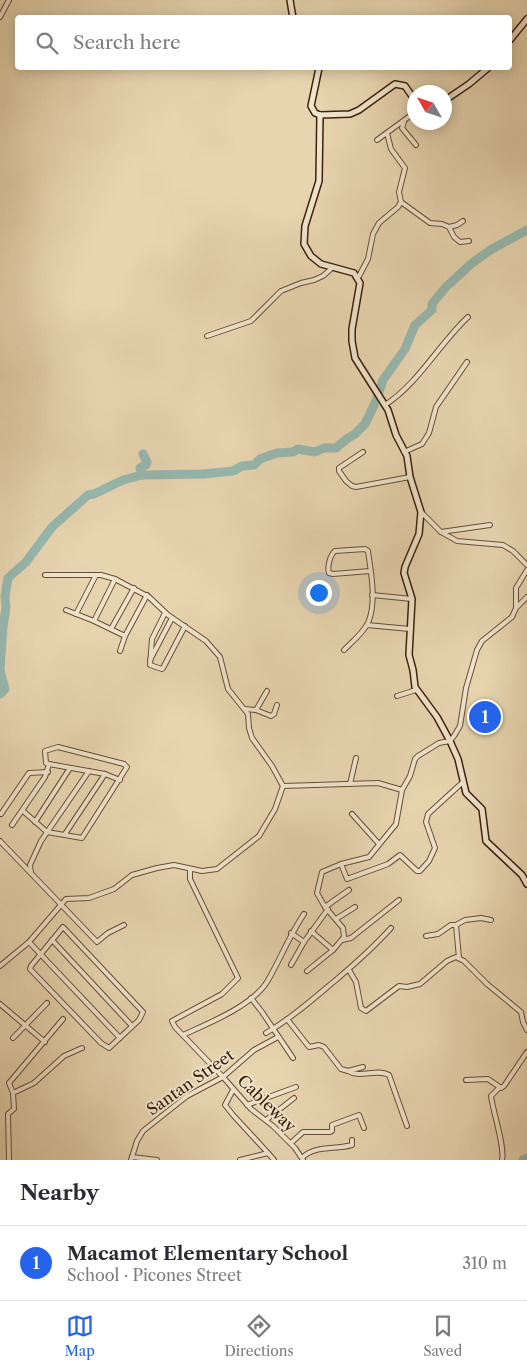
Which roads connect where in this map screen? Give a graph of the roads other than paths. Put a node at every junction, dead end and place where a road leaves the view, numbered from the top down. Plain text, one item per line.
1 (9, 0) edge
2 (290, 0) edge
3 (292, 15) edge
4 (0, 17) edge
5 (527, 19) edge
6 (512, 38) edge
7 (319, 70) edge
8 (486, 70) edge
9 (407, 89) edge
10 (452, 95) edge
11 (320, 115) junction
12 (407, 118) edge
13 (404, 120) junction
14 (387, 133) junction
15 (377, 140) dead end
16 (416, 145) dead end
17 (401, 202) junction
18 (463, 221) dead end
19 (449, 227) junction
20 (470, 241) dead end
21 (334, 267) junction
22 (358, 278) junction
23 (468, 317) dead end
24 (207, 336) dead end
25 (467, 362) dead end
26 (384, 403) junction
27 (363, 452) dead end
28 (404, 452) junction
29 (410, 477) junction
30 (421, 512) junction
31 (490, 525) dead end
32 (441, 532) junction
33 (527, 565) edge
34 (527, 570) edge
35 (370, 571) junction
36 (45, 575) dead end
37 (96, 575) junction
38 (115, 579) junction
39 (134, 588) junction
40 (147, 595) junction
41 (372, 595) junction
42 (527, 597) edge
43 (412, 599) junction
44 (516, 608) junction
45 (66, 610) dead end
46 (165, 613) junction
47 (76, 614) junction
48 (172, 618) junction
49 (94, 620) junction
50 (367, 625) junction
51 (185, 626) junction
52 (112, 629) junction
53 (410, 629) junction
54 (125, 636) junction
55 (344, 650) dead end
56 (120, 651) dead end
57 (149, 663) junction
58 (416, 690) junction
59 (267, 691) dead end
60 (397, 696) dead end
61 (277, 705) dead end
62 (245, 709) junction
63 (256, 710) junction
64 (450, 741) junction
65 (356, 758) dead end
66 (49, 764) junction
67 (70, 768) junction
68 (89, 771) junction
69 (48, 772) junction
70 (105, 774) junction
71 (120, 780) junction
72 (463, 782) junction
73 (350, 784) junction
74 (283, 786) junction
75 (402, 790) junction
76 (23, 811) junction
77 (1, 814) edge
78 (352, 814) dead end
79 (35, 822) junction
80 (12, 825) dead end
81 (47, 832) junction
82 (65, 834) junction
83 (0, 841) edge
84 (379, 844) junction
85 (341, 864) junction
86 (190, 869) junction
87 (32, 874) junction
88 (527, 884) edge
89 (349, 890) dead end
90 (399, 900) dead end
91 (60, 904) junction
92 (355, 907) dead end
93 (326, 908) junction
94 (304, 914) dead end
95 (336, 919) junction
96 (491, 920) dead end
97 (124, 925) dead end
98 (456, 925) junction
99 (391, 928) dead end
100 (311, 932) junction
101 (291, 933) junction
102 (426, 936) dead end
103 (52, 940) junction
104 (342, 940) junction
105 (29, 942) junction
106 (304, 942) junction
107 (333, 950) junction
108 (40, 954) junction
109 (459, 958) junction
110 (291, 965) dead end
111 (0, 966) edge
112 (349, 970) junction
113 (307, 972) dead end
114 (251, 998) junction
115 (47, 1003) dead end
116 (0, 1004) edge
117 (287, 1018) junction
118 (63, 1020) dead end
119 (26, 1025) junction
120 (132, 1026) junction
121 (273, 1028) junction
122 (527, 1030) edge
123 (266, 1033) dead end
124 (183, 1035) junction
125 (278, 1037) junction
126 (13, 1038) dead end
127 (120, 1038) junction
128 (45, 1042) junction
129 (82, 1048) dead end
130 (527, 1052) edge
131 (293, 1058) dead end
132 (363, 1067) dead end
133 (348, 1071) junction
134 (223, 1077) junction
135 (466, 1080) dead end
136 (296, 1087) dead end
137 (498, 1088) junction
138 (233, 1090) junction
139 (14, 1093) junction
140 (294, 1098) dead end
141 (247, 1105) junction
142 (266, 1120) junction
143 (407, 1126) dead end
144 (364, 1128) dead end
145 (352, 1140) dead end
146 (291, 1143) junction
147 (268, 1153) junction
148 (132, 1159) edge
149 (303, 1159) edge
150 (9, 1160) edge
151 (157, 1160) edge
152 (240, 1160) edge
153 (274, 1160) edge
154 (502, 1160) edge

1 - 4 street
2 - 3 street
5 - 6 street
7 - 11 street
8 - 10 street
9 - 11 street
11 - 21 street
12 - 13 street
13 - 14 street
13 - 16 street
14 - 15 street
14 - 17 street
17 - 19 street
17 - 22 street
18 - 19 street
19 - 20 street
21 - 22 street
21 - 24 street
22 - 26 street
23 - 26 street
25 - 28 street
26 - 28 street
27 - 29 street
28 - 29 street
29 - 30 street
30 - 32 street
30 - 43 street
31 - 32 street
32 - 33 street
34 - 44 street
35 - 35 street
35 - 41 street
36 - 37 street
37 - 38 street
37 - 47 street
38 - 39 street
38 - 49 street
39 - 40 street
39 - 52 street
40 - 46 street
40 - 54 street
41 - 43 street
41 - 50 street
42 - 44 street
43 - 53 street
44 - 64 street
45 - 47 street
46 - 48 street
46 - 57 street
47 - 49 street
48 - 51 street
48 - 57 street
49 - 52 street
50 - 53 street
50 - 55 street
51 - 57 street
51 - 62 street
52 - 54 street
53 - 58 street
54 - 56 street
58 - 60 street
58 - 64 street
59 - 63 street
61 - 63 street
62 - 63 street
62 - 74 street
64 - 72 street
64 - 75 street
65 - 73 street
66 - 67 street
66 - 69 street
66 - 71 street
67 - 68 street
67 - 79 street
68 - 70 street
68 - 81 street
69 - 76 street
69 - 77 street
70 - 71 street
70 - 82 street
71 - 82 street
72 - 85 street
72 - 88 street
73 - 74 street
73 - 75 street
74 - 86 street
75 - 84 street
76 - 79 street
76 - 80 street
78 - 84 street
79 - 81 street
81 - 82 street
81 - 87 street
83 - 87 street
84 - 85 street
85 - 93 street
86 - 91 street
86 - 124 street, Cableway
87 - 91 street
89 - 93 street
90 - 104 street
91 - 97 street
91 - 105 street
92 - 95 street
93 - 95 street
93 - 100 street
94 - 101 street
95 - 104 street
96 - 98 street
98 - 102 street
98 - 109 street
99 - 112 street
100 - 106 street
100 - 107 street
101 - 106 street
101 - 114 street
103 - 108 street
103 - 120 street
103 - 120 street
104 - 107 street
105 - 108 street
105 - 111 street
106 - 110 street
107 - 113 street
108 - 127 street
108 - 127 street
109 - 112 street
109 - 122 street
112 - 117 street
114 - 121 street
114 - 124 street
115 - 119 street
116 - 119 street
117 - 121 street
117 - 133 street
118 - 128 street
119 - 126 street
119 - 128 street
120 - 127 street
121 - 123 street
121 - 125 street
124 - 134 street, Cableway
125 - 131 street
125 - 134 street, Santan Street
128 - 139 street
129 - 139 street
130 - 137 street
132 - 133 street
133 - 143 street
134 - 138 street, Cableway
134 - 148 street, Santan Street
135 - 137 street
136 - 141 street
137 - 154 street
138 - 141 street, Cableway
138 - 147 street
139 - 150 street
140 - 142 street
141 - 142 street, Cableway
142 - 146 street, Cableway
144 - 146 street
145 - 149 street
146 - 149 street, Cableway
147 - 152 street
147 - 153 street
148 - 151 street

